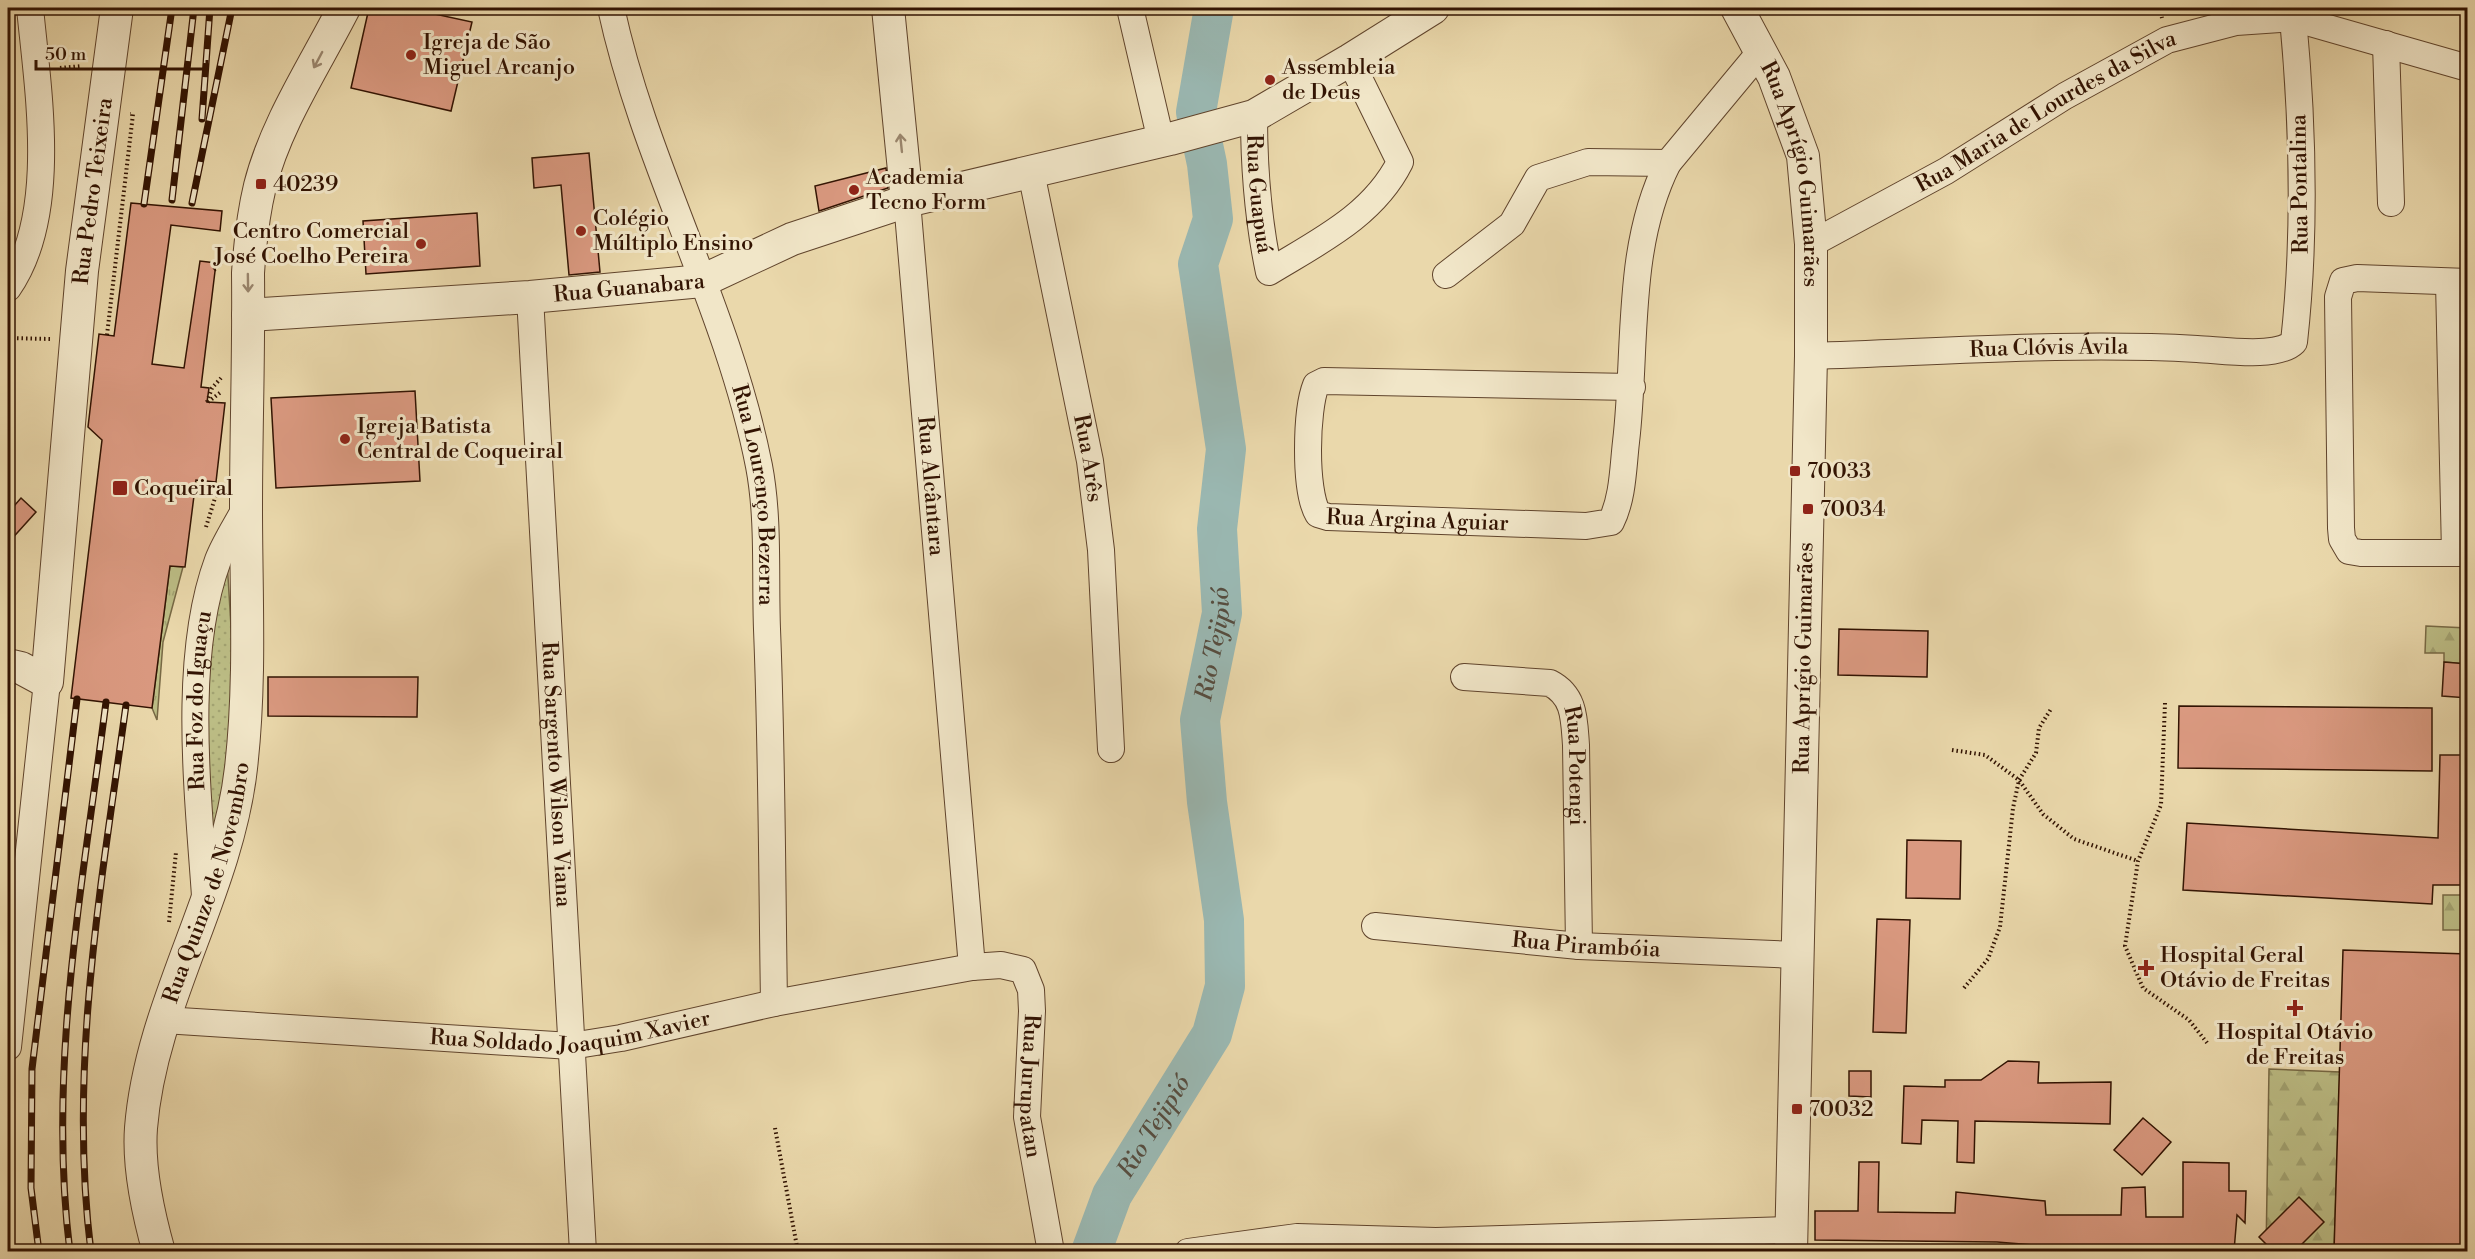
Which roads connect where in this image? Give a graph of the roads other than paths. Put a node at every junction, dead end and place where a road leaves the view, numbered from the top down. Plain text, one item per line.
1 (30, 8) edge
2 (117, 8) edge
3 (345, 8) edge
4 (612, 8) edge
5 (888, 8) edge
6 (1130, 8) edge
7 (1433, 8) edge
8 (1737, 8) edge
9 (2293, 18) junction
10 (2386, 44) junction
11 (1761, 51) junction
12 (1350, 60) junction
13 (2468, 68) edge
14 (1248, 118) junction
15 (1166, 140) junction
16 (1668, 163) junction
17 (1031, 172) junction
18 (907, 201) junction
19 (2391, 203) dead end
20 (1811, 244) junction
21 (1446, 275) dead end
22 (702, 281) junction
23 (2458, 282) edge
24 (8, 288) edge
25 (530, 297) junction
26 (248, 315) junction
27 (2288, 348) joint
28 (1811, 357) junction
29 (1632, 387) junction
30 (246, 507) junction
31 (2461, 553) edge
32 (8, 665) edge
33 (1464, 677) dead end
34 (47, 682) junction
35 (1112, 749) dead end
36 (206, 903) junction
37 (1375, 926) dead end
38 (1579, 946) junction
39 (1797, 955) junction
40 (972, 967) junction
41 (774, 1003) junction
42 (164, 1020) junction
43 (571, 1046) junction
44 (8, 1047) edge
45 (1791, 1241) edge
46 (1298, 1244) edge
47 (159, 1251) edge
48 (583, 1251) edge
49 (1051, 1251) edge
50 (1188, 1251) edge

1 - 24 street
2 - 34 street, Rua Pedro Teixeira
3 -> 26 street, Rua Quinze de Novembro
4 - 22 street, Rua Lourenço Bezerra
18 -> 5 street, Rua Alcântara
6 - 15 street
7 - 12 street
8 - 11 street, Rua Aprígio Guimarães
9 - 10 street, Rua Maria de Lourdes da Silva
9 - 20 street, Rua Maria de Lourdes da Silva
9 - 27 street, Rua Pontalina
10 - 13 street, Rua Maria de Lourdes da Silva
10 - 19 street
11 - 16 street, Rua Argina Aguiar
11 - 20 street, Rua Aprígio Guimarães
12 - 14 street
12 - 14 street, Rua Guapuá
14 - 15 street, Rua Guanabara
15 - 17 street, Rua Guanabara
16 - 21 street
16 - 29 street, Rua Argina Aguiar
17 - 18 street, Rua Guanabara
17 - 35 street, Rua Arês
18 - 22 street, Rua Guanabara
18 - 40 street, Rua Alcântara
20 - 28 street, Rua Aprígio Guimarães
22 - 25 street, Rua Guanabara
22 - 41 street, Rua Lourenço Bezerra
23 - 31 street
23 - 31 street
25 - 26 street, Rua Guanabara
25 - 43 street, Rua Sargento Wilson Viana
26 - 30 street, Rua Quinze de Novembro
27 - 28 street, Rua Clóvis Ávila
28 - 39 street, Rua Aprígio Guimarães
29 - 29 street, Rua Argina Aguiar
30 - 36 street, Rua Quinze de Novembro
30 - 36 street, Rua Foz do Iguaçu
32 - 34 street
33 - 38 street, Rua Potengi
34 - 44 street
36 - 42 street, Rua Quinze de Novembro
37 - 38 street, Rua Pirambóia
38 - 39 street, Rua Pirambóia
39 - 45 street, Rua Aprígio Guimarães
40 - 41 street, Rua Soldado Joaquim Xavier
40 - 49 street, Rua Jurupatan
41 - 43 street, Rua Soldado Joaquim Xavier
42 - 43 street, Rua Soldado Joaquim Xavier
42 - 47 street, Rua Quinze de Novembro
43 - 48 street, Rua Sargento Wilson Viana
45 - 46 street
46 - 50 street

